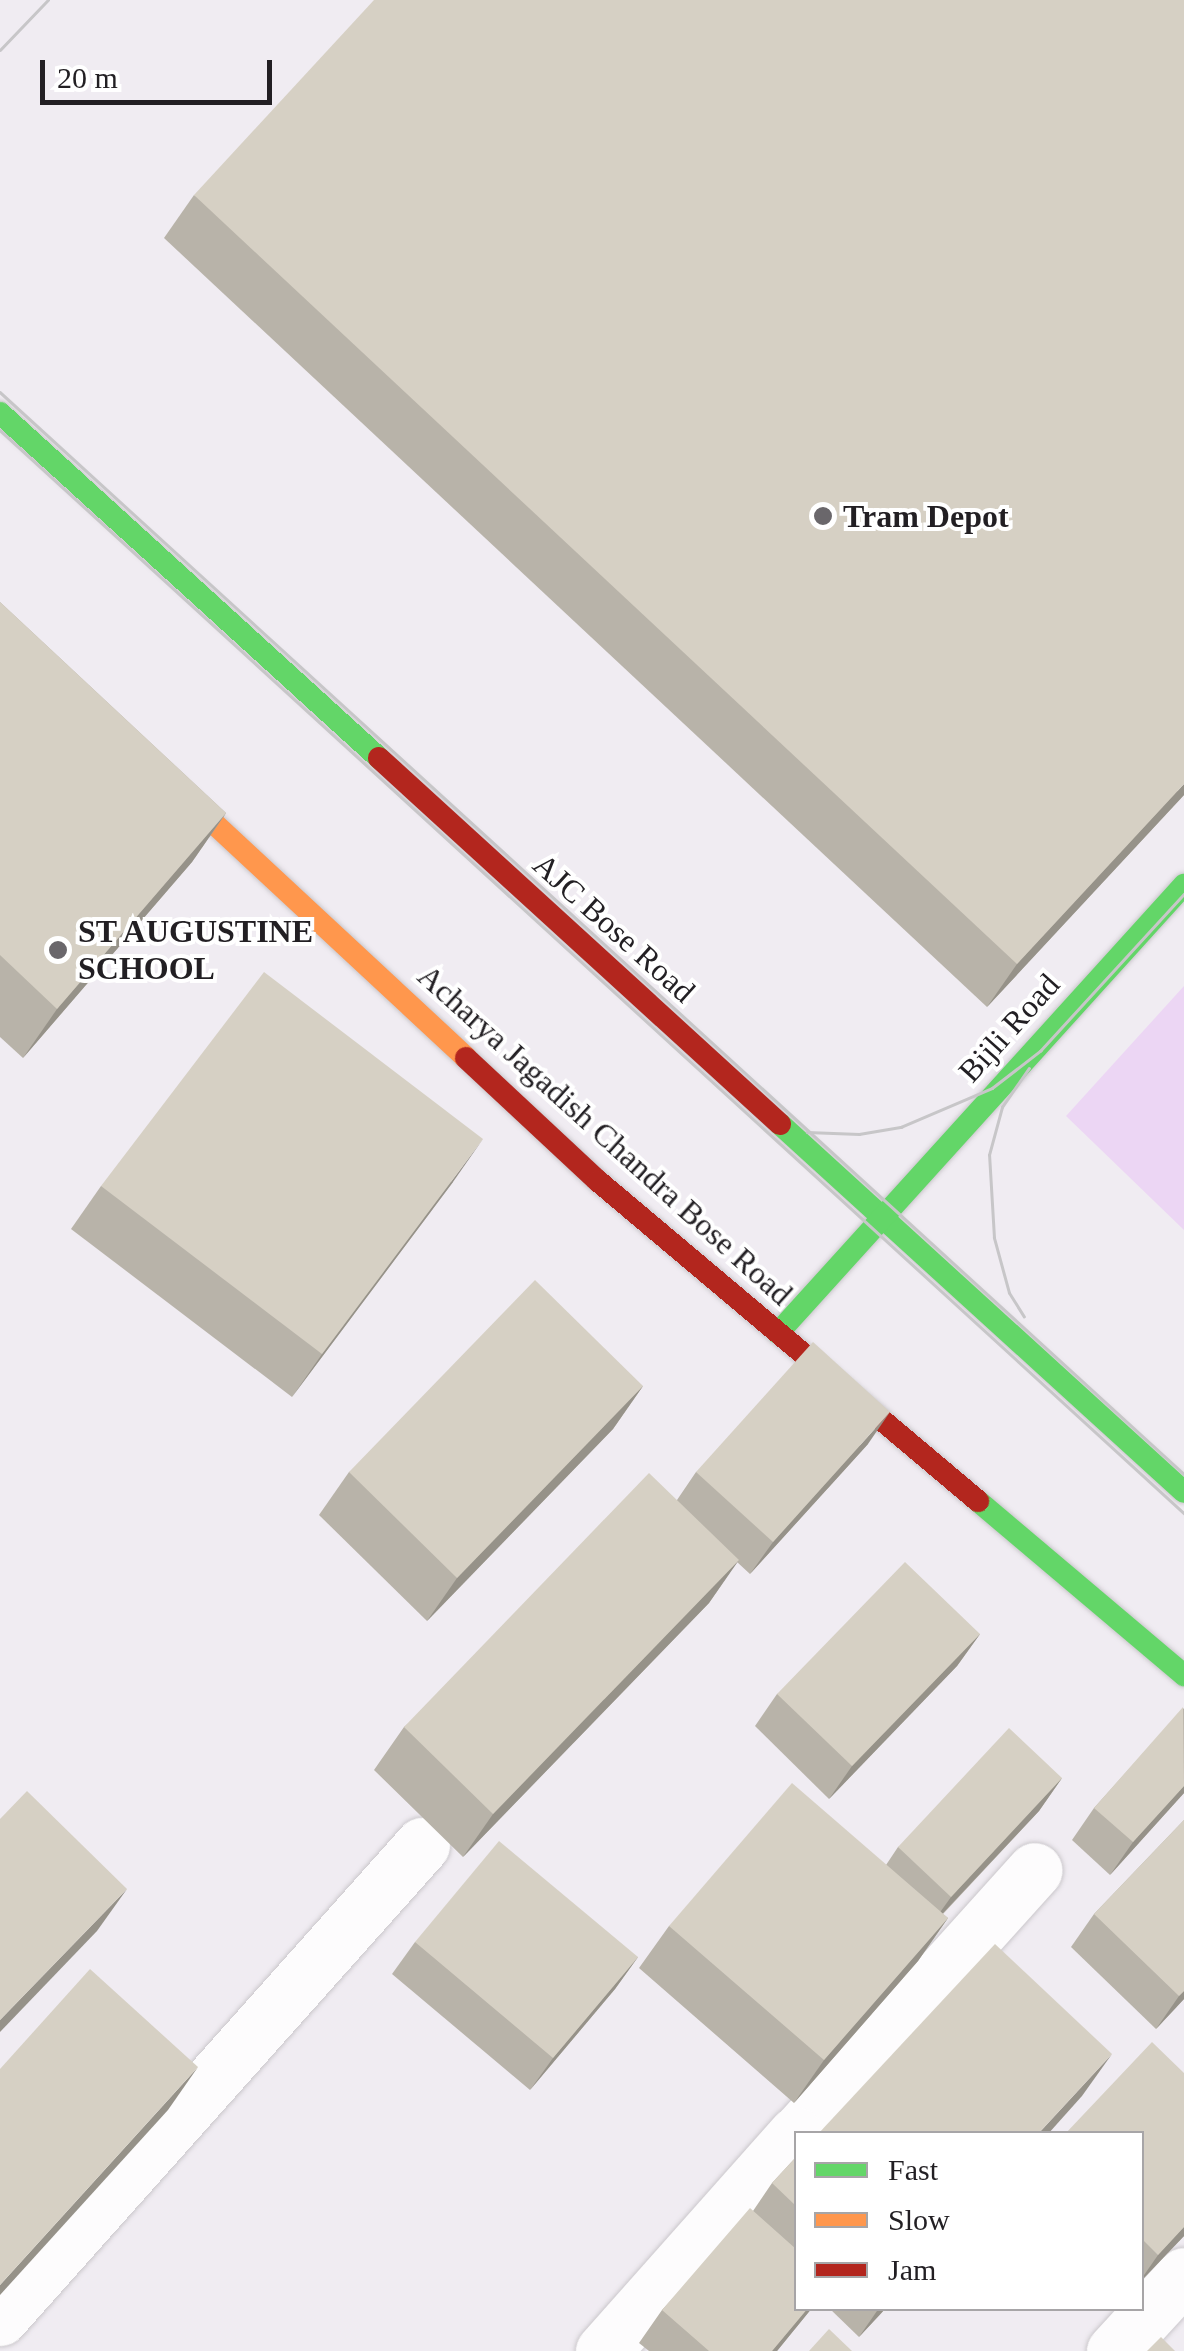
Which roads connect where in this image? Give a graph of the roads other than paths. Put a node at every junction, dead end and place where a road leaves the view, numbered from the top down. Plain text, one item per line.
1 (0, 413) edge
2 (146, 760) edge
3 (1184, 885) edge
4 (882, 1215) junction
5 (778, 1333) junction
6 (1184, 1492) edge
7 (1184, 1676) edge
8 (422, 1845) dead end
9 (1035, 1870) dead end
10 (800, 2131) edge
11 (794, 2137) edge
12 (1184, 2276) edge
13 (0, 2318) edge
14 (609, 2349) edge
15 (1114, 2351) edge

1 - 4 main road, AJC Bose Road
2 - 5 main road, Acharya Jagadish Chandra Bose Road
3 - 4 main road, Bijli Road
4 - 5 main road, Bijli Road
4 - 6 main road, AJC Bose Road
5 - 7 main road, Acharya Jagadish Chandra Bose Road
8 - 13 street
9 - 10 street
11 - 14 street
12 - 15 street

